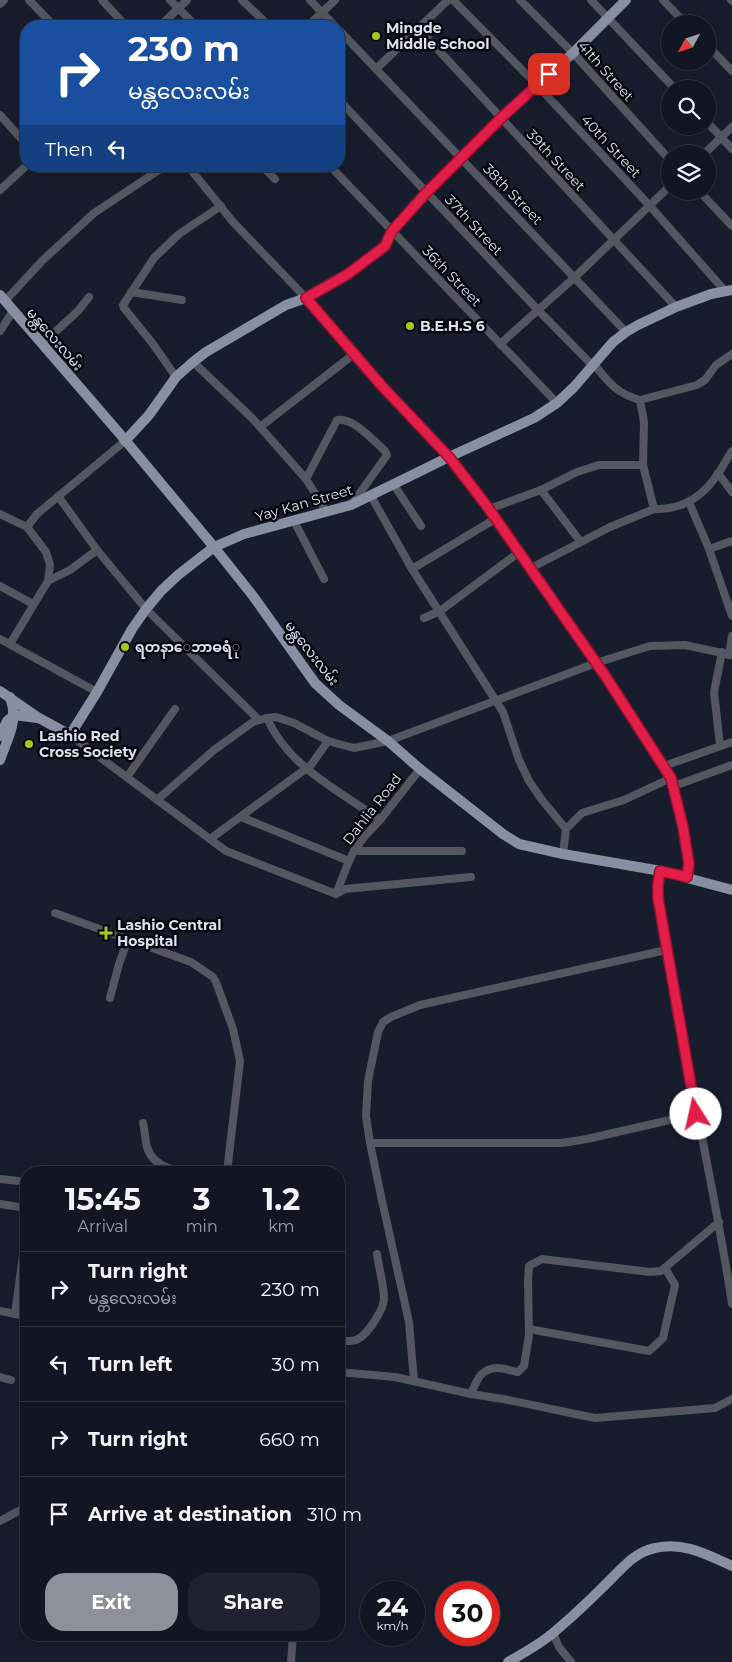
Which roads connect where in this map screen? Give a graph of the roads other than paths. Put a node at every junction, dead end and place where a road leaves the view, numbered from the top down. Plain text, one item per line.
1 (4, 0) edge
2 (29, 0) edge
3 (102, 0) edge
4 (170, 0) edge
5 (187, 0) edge
6 (242, 0) edge
7 (310, 0) edge
8 (335, 0) edge
9 (448, 0) edge
10 (453, 0) edge
11 (520, 0) edge
12 (591, 0) edge
13 (626, 0) edge
14 (663, 0) edge
15 (0, 4) edge
16 (178, 8) junction
17 (322, 13) junction
18 (677, 15) edge
19 (608, 18) junction
20 (48, 20) edge
21 (120, 20) edge
22 (166, 20) edge
23 (190, 20) edge
24 (263, 20) edge
25 (314, 20) edge
26 (329, 20) edge
27 (419, 29) junction
28 (345, 36) edge
29 (573, 53) junction
30 (716, 54) edge
31 (376, 70) junction
32 (732, 71) edge
33 (667, 80) edge
34 (537, 85) junction
35 (345, 106) edge
36 (0, 115) edge
37 (501, 118) junction
38 (732, 128) edge
39 (716, 132) edge
40 (20, 137) edge
41 (722, 138) junction
42 (714, 145) edge
43 (732, 149) edge
44 (661, 150) edge
45 (461, 157) junction
46 (20, 172) edge
47 (156, 172) edge
48 (193, 172) edge
49 (268, 172) edge
50 (336, 172) edge
51 (275, 180) dead end
52 (0, 190) edge
53 (426, 193) junction
54 (661, 194) edge
55 (707, 200) edge
56 (649, 205) junction
57 (221, 206) junction
58 (732, 226) edge
59 (392, 231) junction
60 (614, 240) junction
61 (575, 277) junction
62 (729, 290) edge
63 (130, 292) junction
64 (89, 296) dead end
65 (3, 298) edge
66 (306, 298) junction
67 (182, 300) dead end
68 (676, 307) junction
69 (538, 310) junction
70 (13, 311) junction
71 (0, 331) edge
72 (626, 332) junction
73 (42, 344) junction
74 (500, 344) junction
75 (354, 354) junction
76 (732, 354) edge
77 (193, 362) junction
78 (594, 365) junction
79 (176, 377) junction
80 (640, 400) junction
81 (557, 403) junction
82 (260, 427) junction
83 (125, 441) junction
84 (732, 452) edge
85 (449, 457) junction
86 (643, 465) junction
87 (718, 473) junction
88 (306, 479) junction
89 (394, 485) junction
90 (541, 490) junction
91 (732, 492) edge
92 (58, 496) junction
93 (371, 496) junction
94 (689, 502) junction
95 (351, 505) junction
96 (489, 509) junction
97 (654, 509) junction
98 (326, 511) junction
99 (0, 514) edge
100 (495, 518) junction
101 (294, 521) junction
102 (421, 526) dead end
103 (27, 528) junction
104 (580, 541) junction
105 (732, 541) edge
106 (214, 547) junction
107 (709, 549) junction
108 (97, 550) junction
109 (518, 553) junction
110 (529, 568) junction
111 (412, 569) junction
112 (324, 579) dead end
113 (48, 581) junction
114 (0, 586) edge
115 (33, 604) junction
116 (146, 609) junction
117 (440, 611) junction
118 (732, 616) edge
119 (424, 618) dead end
120 (732, 636) edge
121 (0, 639) edge
122 (10, 644) junction
123 (728, 654) edge
124 (596, 663) junction
125 (0, 691) edge
126 (97, 692) junction
127 (10, 696) junction
128 (496, 700) junction
129 (174, 709) dead end
130 (14, 715) junction
131 (39, 718) junction
132 (267, 718) junction
133 (259, 720) junction
134 (70, 735) junction
135 (0, 736) edge
136 (388, 741) junction
137 (328, 742) junction
138 (732, 742) edge
139 (720, 745) junction
140 (0, 760) edge
141 (732, 765) edge
142 (664, 766) junction
143 (306, 769) junction
144 (420, 769) junction
145 (127, 777) junction
146 (673, 782) junction
147 (157, 800) junction
148 (241, 817) junction
149 (380, 820) junction
150 (566, 829) junction
151 (210, 839) junction
152 (354, 851) junction
153 (462, 851) dead end
154 (563, 854) junction
155 (349, 861) junction
156 (660, 871) junction
157 (471, 877) dead end
158 (687, 877) junction
159 (732, 890) edge
160 (336, 894) junction
161 (55, 913) dead end
162 (128, 939) junction
163 (666, 950) junction
164 (110, 998) dead end
165 (696, 1114) junction
166 (143, 1123) dead end
167 (370, 1143) junction
168 (164, 1166) edge
169 (228, 1166) edge
170 (0, 1179) edge
171 (19, 1181) dead end
172 (0, 1204) edge
173 (20, 1207) edge
174 (719, 1222) junction
175 (377, 1254) dead end
176 (665, 1268) junction
177 (20, 1278) edge
178 (732, 1304) edge
179 (0, 1312) edge
180 (15, 1314) junction
181 (20, 1315) edge
182 (529, 1329) junction
183 (345, 1341) edge
184 (345, 1373) edge
185 (0, 1377) edge
186 (11, 1380) dead end
187 (414, 1381) junction
188 (471, 1394) junction
189 (732, 1399) edge
190 (20, 1510) edge
191 (0, 1521) edge
192 (732, 1566) edge
193 (553, 1633) junction
194 (293, 1641) edge
195 (291, 1662) edge
196 (508, 1662) edge
197 (571, 1662) edge

1 - 15 street
2 - 20 street
3 - 21 street
4 - 16 street
5 - 16 street
6 - 24 street
7 - 17 street
8 - 17 street
9 - 27 street
10 - 34 street, 40th Street
11 - 29 street, 41th Street
12 - 19 street
13 - 19 main road
14 - 18 street
16 - 22 street
16 - 23 street
17 - 25 street
17 - 26 street
19 - 29 main road
19 - 33 street
27 - 31 street
27 - 37 street, 39th Street
28 - 31 street, 38th Street
29 - 34 main road
29 - 44 street, 41th Street
30 - 32 street
31 - 45 street, 38th Street
34 - 37 main road
34 - 56 street, 40th Street
35 - 53 street, 37th Street
36 - 40 street
37 - 45 main road
37 - 60 street, 39th Street
38 - 41 street
39 - 41 street
41 - 42 street
41 - 43 street
45 - 53 main road
45 - 61 street, 38th Street
46 - 52 street
47 - 65 street
48 - 57 street
49 - 51 street
50 - 59 street, 36th Street
53 - 59 main road
53 - 69 street, 37th Street
54 - 56 street
55 - 58 street
56 - 60 street
56 - 62 street, 40th Street
57 - 63 street
57 - 66 street
59 - 66 main road
59 - 74 street, 36th Street
60 - 61 street
60 - 68 street, 39th Street
61 - 69 street
61 - 72 street, 38th Street
62 - 68 main road, Yay Kan Street
63 - 67 street
63 - 79 street
64 - 73 street
65 - 70 main road, မန္တလေးလမ်း
66 - 75 street
66 - 77 main road
68 - 72 main road, Yay Kan Street
69 - 74 street
69 - 78 street, 37th Street
70 - 71 street
70 - 73 main road, မန္တလေးလမ်း
72 - 78 main road, Yay Kan Street
73 - 83 main road, မန္တလေးလမ်း
74 - 81 street, 36th Street
75 - 82 street
75 - 85 street
76 - 80 street
77 - 79 main road
77 - 82 street
78 - 80 street, 37th Street
78 - 81 main road, Yay Kan Street
79 - 83 main road
80 - 86 street
81 - 85 main road, Yay Kan Street
82 - 88 street
83 - 92 street
83 - 106 main road, မန္တလေးလမ်း
84 - 87 street
85 - 89 main road, Yay Kan Street
85 - 96 street
86 - 90 street
86 - 97 street
87 - 91 street
87 - 94 street
88 - 95 street
88 - 98 street
89 - 93 main road, Yay Kan Street
89 - 102 street
90 - 96 street
90 - 104 street
92 - 103 street
92 - 108 street
93 - 95 main road, Yay Kan Street
93 - 111 street
94 - 97 street
94 - 107 street
95 - 98 main road, Yay Kan Street
96 - 100 street
97 - 104 street
98 - 101 main road, Yay Kan Street
99 - 103 street
100 - 109 street
100 - 111 street
101 - 106 main road, Yay Kan Street
101 - 112 street
103 - 113 street
104 - 110 street
105 - 107 street
106 - 116 main road, Yay Kan Street
106 - 136 main road, မန္တလေးလမ်း
107 - 118 street
108 - 113 street
108 - 116 street
109 - 110 street
109 - 117 street
110 - 124 street
111 - 117 street
113 - 115 street
114 - 115 street
115 - 122 street
116 - 126 main road, Yay Kan Street
116 - 133 street
117 - 119 street
117 - 128 street
120 - 123 street
121 - 122 street
122 - 126 street
123 - 124 street
123 - 139 street
124 - 128 street
124 - 142 street
125 - 127 main road
126 - 134 main road, Yay Kan Street
127 - 130 main road
127 - 131 main road
128 - 136 street
128 - 150 street
129 - 145 street
130 - 131 main road
130 - 135 main road
130 - 140 main road
131 - 134 main road
132 - 133 street
132 - 137 street
132 - 143 street
133 - 147 street
134 - 145 street
136 - 137 street
136 - 144 main road, မန္တလေးလမ်း
137 - 143 street
138 - 139 street
139 - 142 street
141 - 146 street
142 - 146 street
143 - 148 street
143 - 149 street
144 - 149 street, Dahlia Road
144 - 154 main road, မန္တလေးလမ်း
145 - 147 street
146 - 150 street
146 - 158 street
147 - 151 street
148 - 151 street
148 - 155 street
149 - 152 street, Dahlia Road
150 - 154 street
151 - 160 street
152 - 153 street
152 - 155 street, Dahlia Road
154 - 156 main road, မန္တလေးလမ်း
155 - 160 street, Dahlia Road
156 - 158 main road, မန္တလေးလမ်း
156 - 163 street
157 - 160 street
158 - 159 main road, မန္တလေးလမ်း
161 - 162 street
162 - 164 street
162 - 169 street
163 - 165 street
163 - 167 street
165 - 167 street
165 - 174 street
166 - 168 street
167 - 187 street
170 - 171 street
172 - 173 street
174 - 176 street
174 - 178 street
175 - 183 street
176 - 182 street
176 - 182 street
177 - 180 street
179 - 180 street
180 - 181 street
182 - 188 street
184 - 187 street
185 - 186 street
187 - 188 street
188 - 189 street
190 - 191 street
192 - 193 main road
193 - 196 main road
193 - 197 street
194 - 195 street

